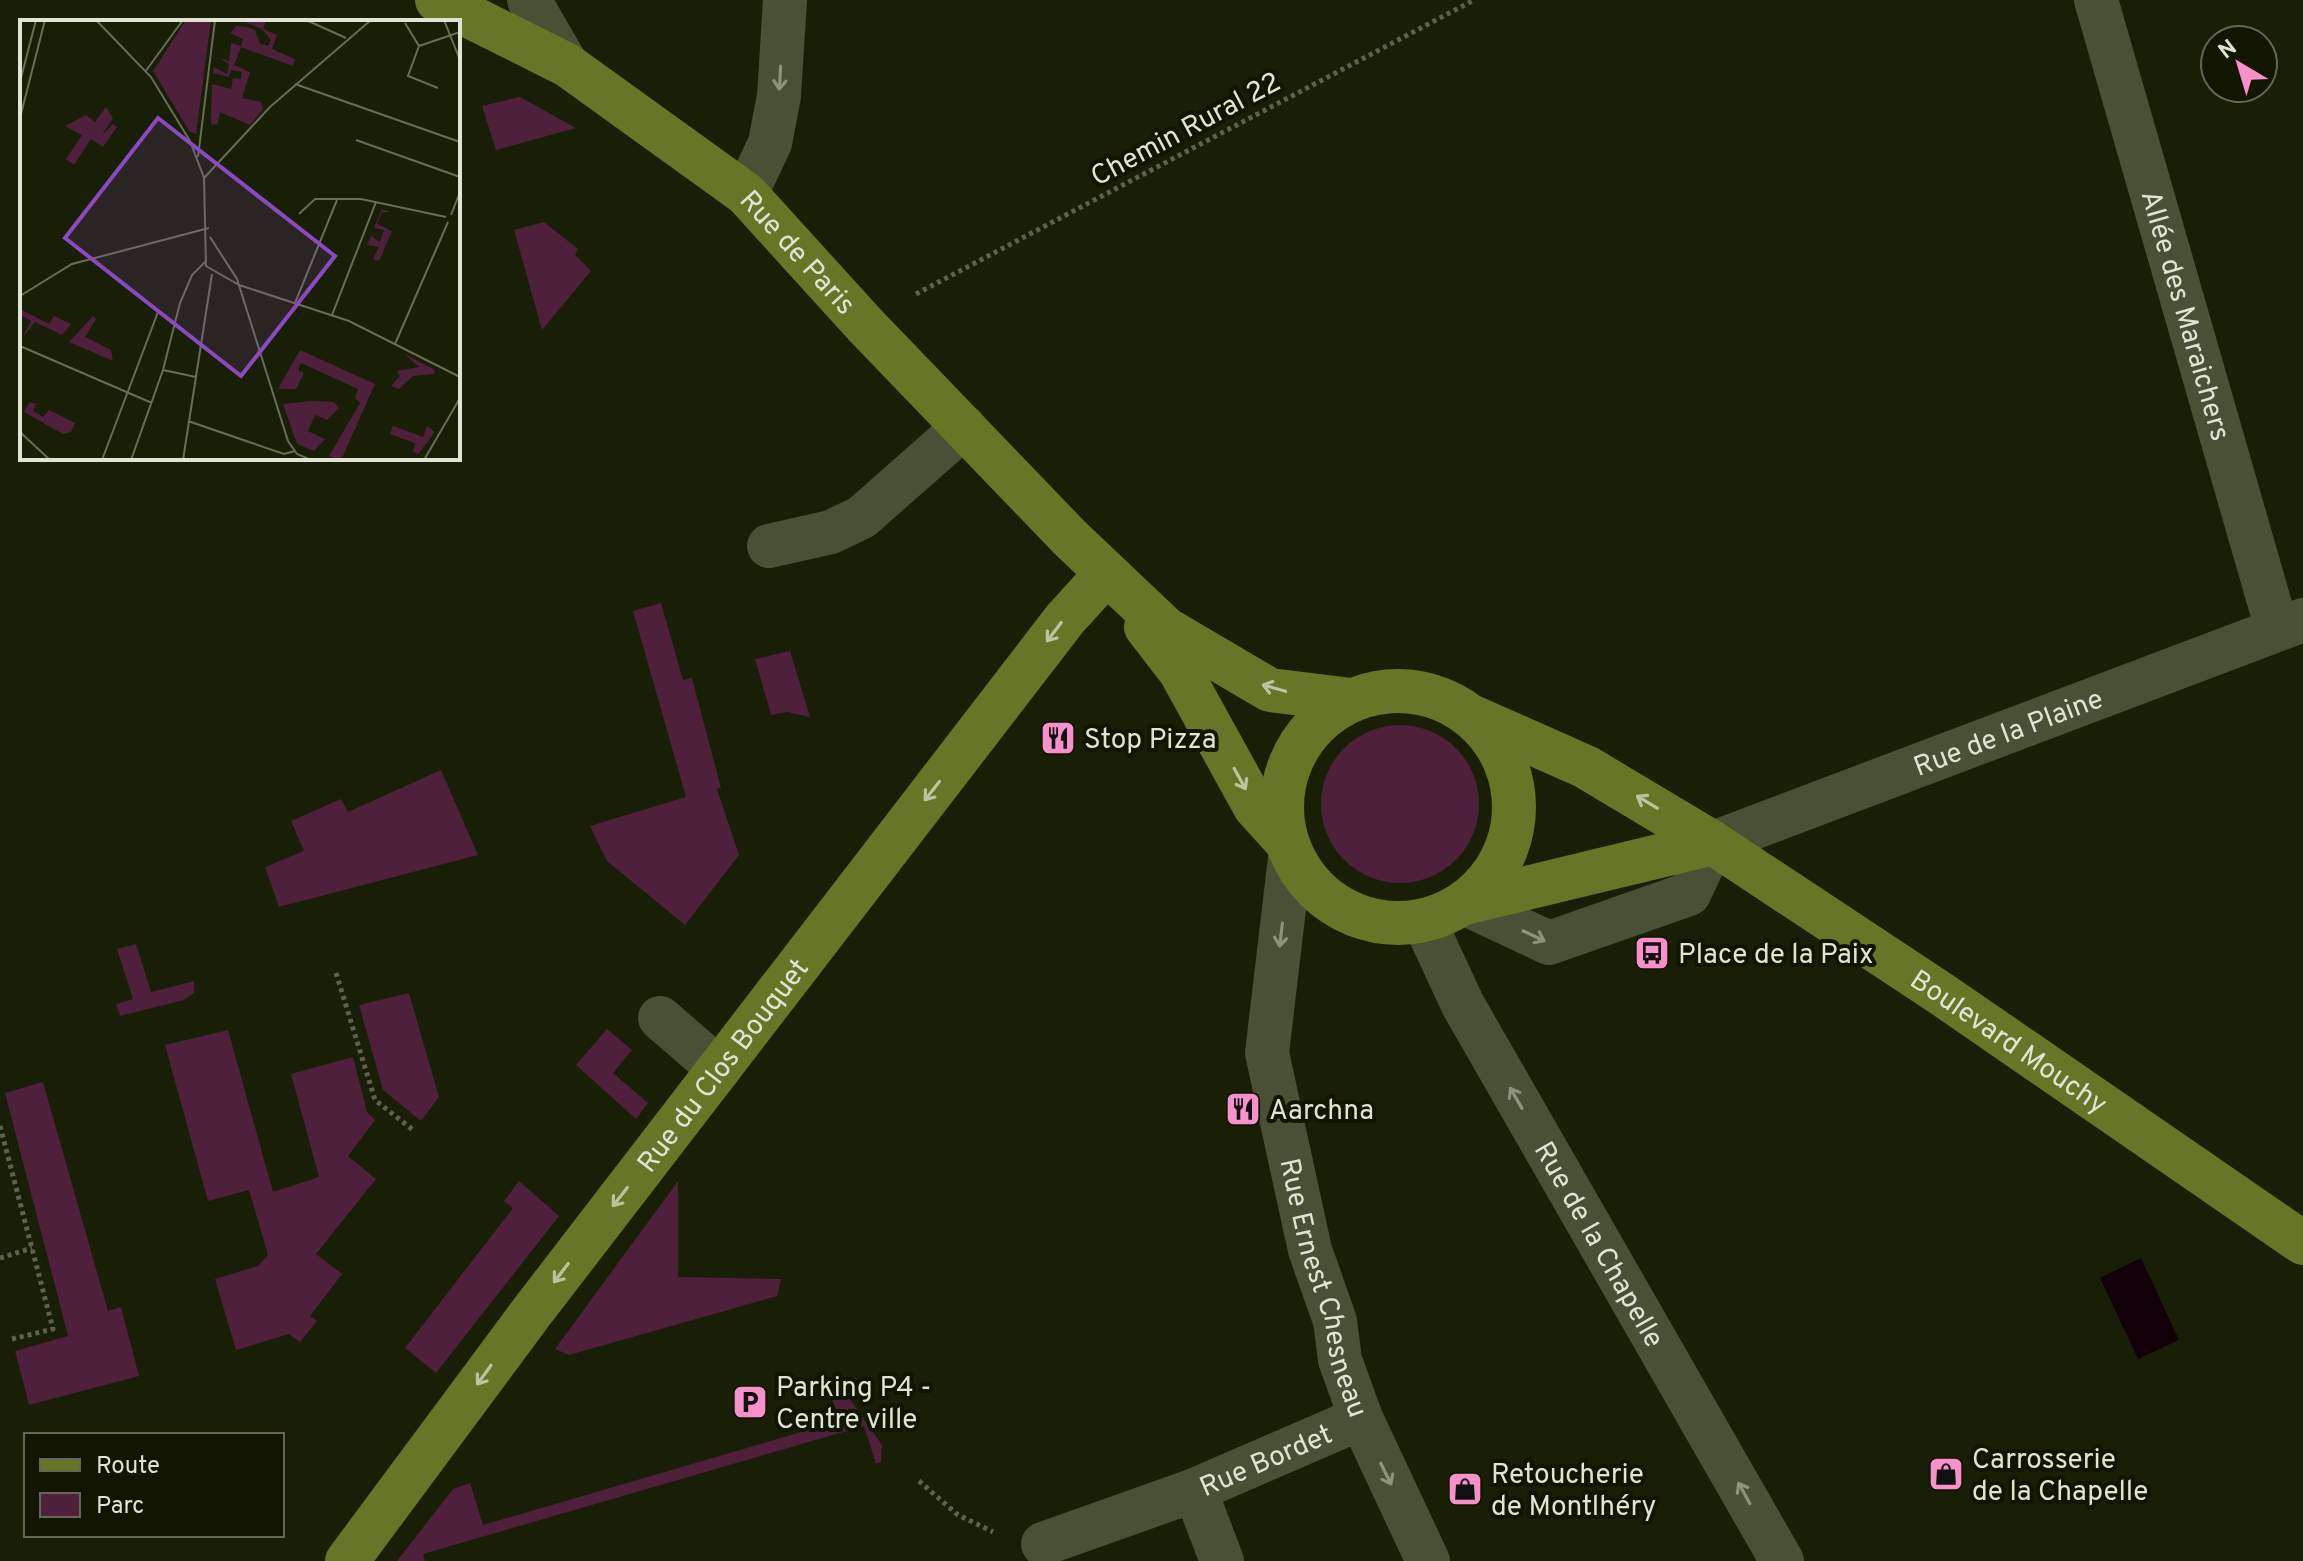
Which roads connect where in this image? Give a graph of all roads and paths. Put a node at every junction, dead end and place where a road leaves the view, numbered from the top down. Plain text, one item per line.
1 (437, 0) edge
2 (529, 0) edge
3 (785, 0) edge
4 (1474, 0) edge
5 (2096, 0) edge
6 (567, 65) junction
7 (746, 194) junction
8 (916, 294) dead end
9 (964, 427) junction
10 (769, 546) dead end
11 (1106, 574) junction
12 (2290, 625) edge
13 (1351, 700) junction
14 (1473, 717) junction
15 (1713, 843) junction
16 (1287, 848) junction
17 (1464, 903) junction
18 (1424, 921) junction
19 (336, 973) dead end
20 (660, 1018) dead end
21 (719, 1069) junction
22 (0, 1126) edge
23 (413, 1130) dead end
24 (2303, 1243) edge
25 (32, 1248) junction
26 (0, 1258) edge
27 (12, 1339) dead end
28 (1361, 1418) junction
29 (919, 1481) dead end
30 (1195, 1490) junction
31 (958, 1515) dead end
32 (1043, 1544) dead end
33 (347, 1561) edge
34 (1222, 1561) edge
35 (1428, 1561) edge
36 (1782, 1561) edge

1 - 6 main road, Rue de Paris
2 - 6 street
3 -> 7 street
4 - 8 path, Chemin Rural 22
5 - 12 street, Allée des Maraichers
6 - 7 main road, Rue de Paris
7 - 9 main road, Rue de Paris
9 - 10 street
9 - 11 main road, Rue de Paris
13 -> 11 main road, Rue de Paris
11 -> 16 main road, Rue de Paris
11 -> 21 main road, Rue du Clos Bouquet
12 - 15 street, Rue de la Plaine
13 - 14 main road
13 - 16 main road
15 -> 14 main road, Boulevard Mouchy
14 - 17 main road
15 - 17 main road
17 -> 15 street
15 - 24 main road, Boulevard Mouchy
16 - 18 main road
16 -> 28 street, Rue Ernest Chesneau
17 - 18 main road
36 -> 18 street, Rue de la Chapelle
19 - 23 path
20 - 21 street
21 -> 33 main road, Rue du Clos Bouquet
22 - 25 path
25 - 26 path
25 - 27 path
28 - 30 street, Rue Bordet
28 -> 35 street, Rue Ernest Chesneau
29 - 31 path
30 - 32 street
30 - 34 street, Rue Bordet

